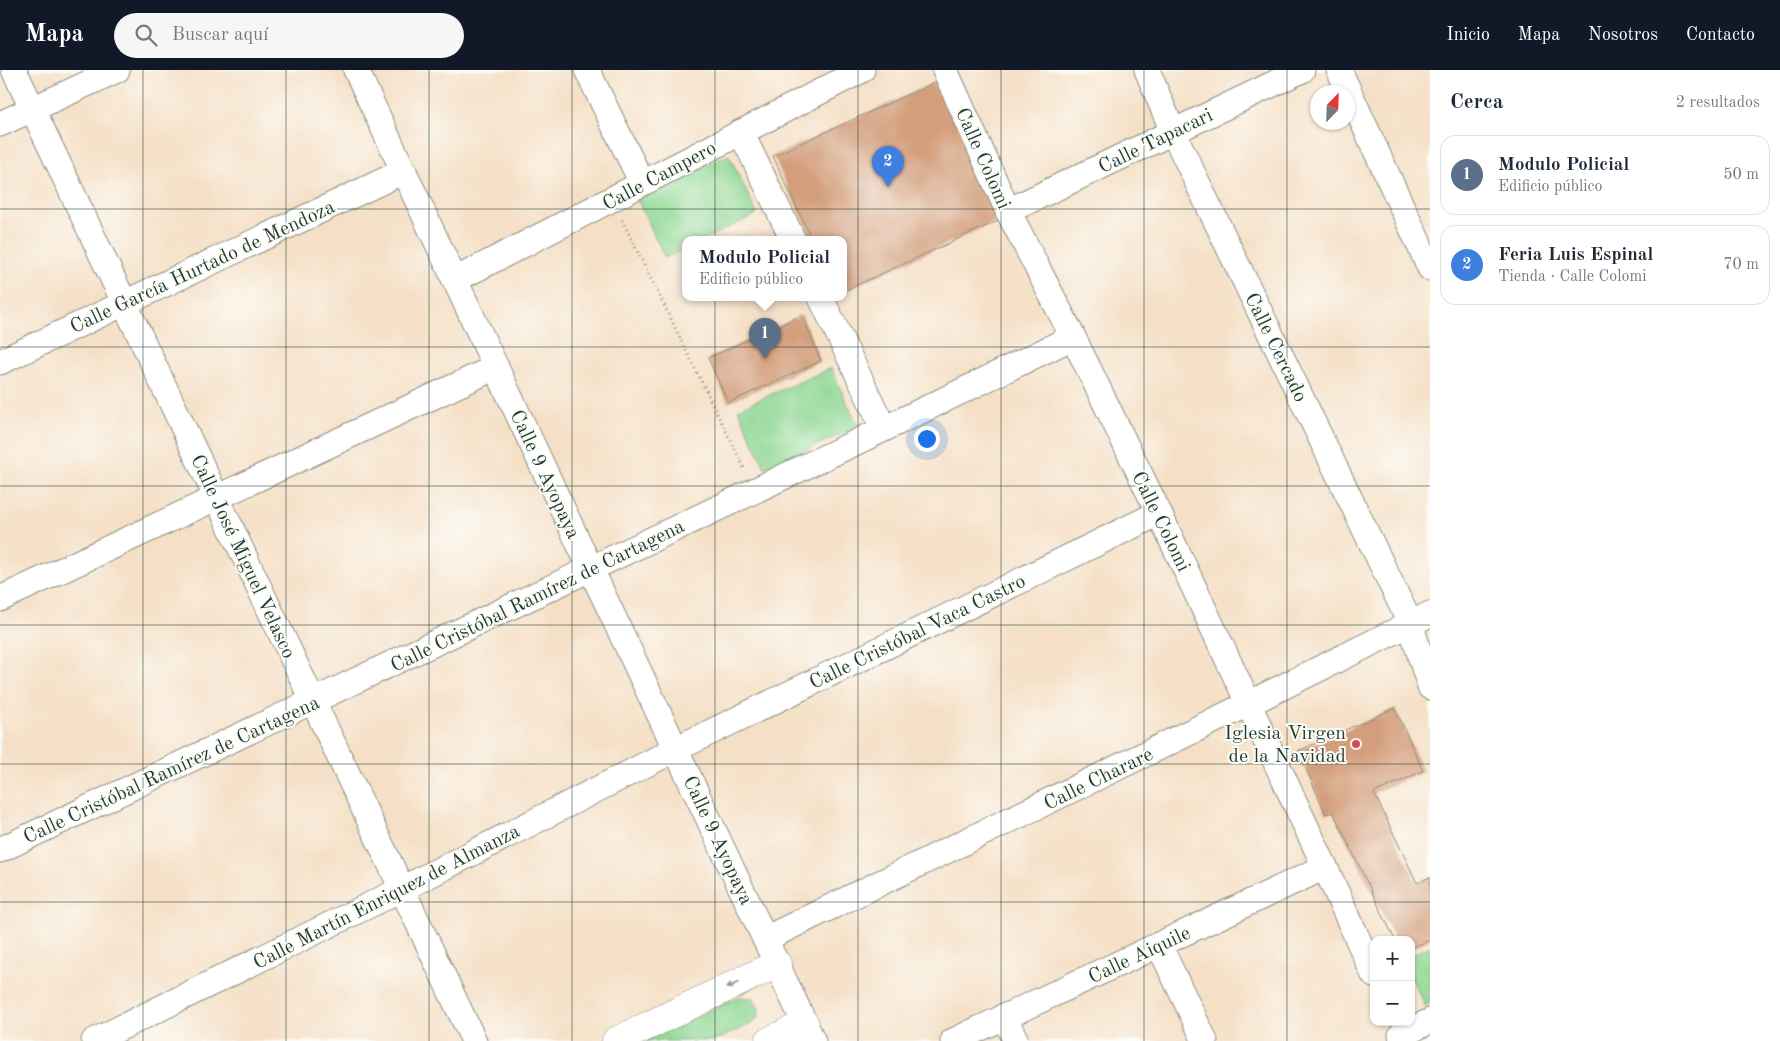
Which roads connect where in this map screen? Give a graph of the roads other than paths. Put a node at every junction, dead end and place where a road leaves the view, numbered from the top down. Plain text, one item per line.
1 (14, 70) edge
2 (117, 70) edge
3 (356, 70) edge
4 (587, 70) edge
5 (862, 70) edge
6 (945, 70) edge
7 (1147, 70) edge
8 (1302, 70) edge
9 (1339, 70) edge
10 (32, 109) junction
11 (0, 124) edge
12 (741, 132) junction
13 (1173, 132) junction
14 (404, 171) junction
15 (642, 183) junction
16 (1008, 212) junction
17 (791, 236) edge
18 (1430, 268) edge
19 (455, 280) junction
20 (822, 301) edge
21 (124, 303) junction
22 (1073, 337) junction
23 (0, 362) edge
24 (496, 367) junction
25 (884, 429) junction
26 (216, 498) junction
27 (1159, 513) junction
28 (591, 570) junction
29 (0, 599) edge
30 (1420, 618) edge
31 (1430, 687) edge
32 (313, 702) junction
33 (1248, 704) junction
34 (676, 749) junction
35 (0, 850) edge
36 (1324, 866) junction
37 (402, 889) junction
38 (765, 940) junction
39 (1159, 945) junction
40 (777, 964) junction
41 (1370, 966) edge
42 (1004, 1016) junction
43 (1430, 1020) edge
44 (809, 1033) edge
45 (1400, 1033) edge
46 (94, 1041) edge
47 (474, 1041) edge
48 (616, 1041) edge
49 (769, 1041) edge
50 (953, 1041) edge
51 (1016, 1041) edge
52 (1205, 1041) edge

1 - 10 street, Calle José Miguel Velasco
2 - 10 street
3 - 14 street, Calle 9 Ayopaya
4 - 15 street
5 - 12 street, Calle Campero
6 - 16 street, Calle Colomi
7 - 13 street, Calle Cercado
8 - 13 street, Calle Tapacari
9 - 18 street
10 - 11 street
10 - 21 street, Calle José Miguel Velasco
12 - 15 street, Calle Campero
12 - 17 street
13 - 16 street, Calle Tapacari
13 - 30 street, Calle Cercado
14 - 19 street, Calle 9 Ayopaya
14 - 21 street, Calle García Hurtado de Mendoza
15 - 19 street, Calle Campero
16 - 22 street, Calle Colomi
19 - 24 street, Calle 9 Ayopaya
20 - 25 street
21 - 23 street, Calle García Hurtado de Mendoza
21 - 26 street, Calle José Miguel Velasco
22 - 25 street, Calle Cristóbal Ramírez de Cartagena
22 - 27 street, Calle Colomi
24 - 26 street
24 - 28 street, Calle 9 Ayopaya
25 - 28 street, Calle Cristóbal Ramírez de Cartagena
26 - 29 street
26 - 32 street, Calle José Miguel Velasco
27 - 33 street, Calle Colomi
27 - 34 street, Calle Cristóbal Vaca Castro
28 - 32 street, Calle Cristóbal Ramírez de Cartagena
28 - 34 street, Calle 9 Ayopaya
30 - 31 street, Calle Cercado
30 - 33 street, Calle Charare
32 - 35 street, Calle Cristóbal Ramírez de Cartagena
32 - 37 street, Calle José Miguel Velasco
33 - 36 street, Calle Colomi
33 - 38 street, Calle Charare
34 - 37 street, Calle Martín Enriquez de Almanza
34 - 38 street, Calle 9 Ayopaya
36 - 39 street, Calle Aiquile
36 - 41 street, Calle Colomi
37 - 46 street, Calle Martín Enriquez de Almanza
37 - 47 street, Calle José Miguel Velasco
38 - 40 street, Calle 9 Ayopaya
39 - 42 street, Calle Aiquile
39 - 52 street
40 - 44 street, Calle 9 Ayopaya
40 -> 48 street
42 - 50 street, Calle Aiquile
42 - 51 street
43 - 45 street
44 - 49 street

